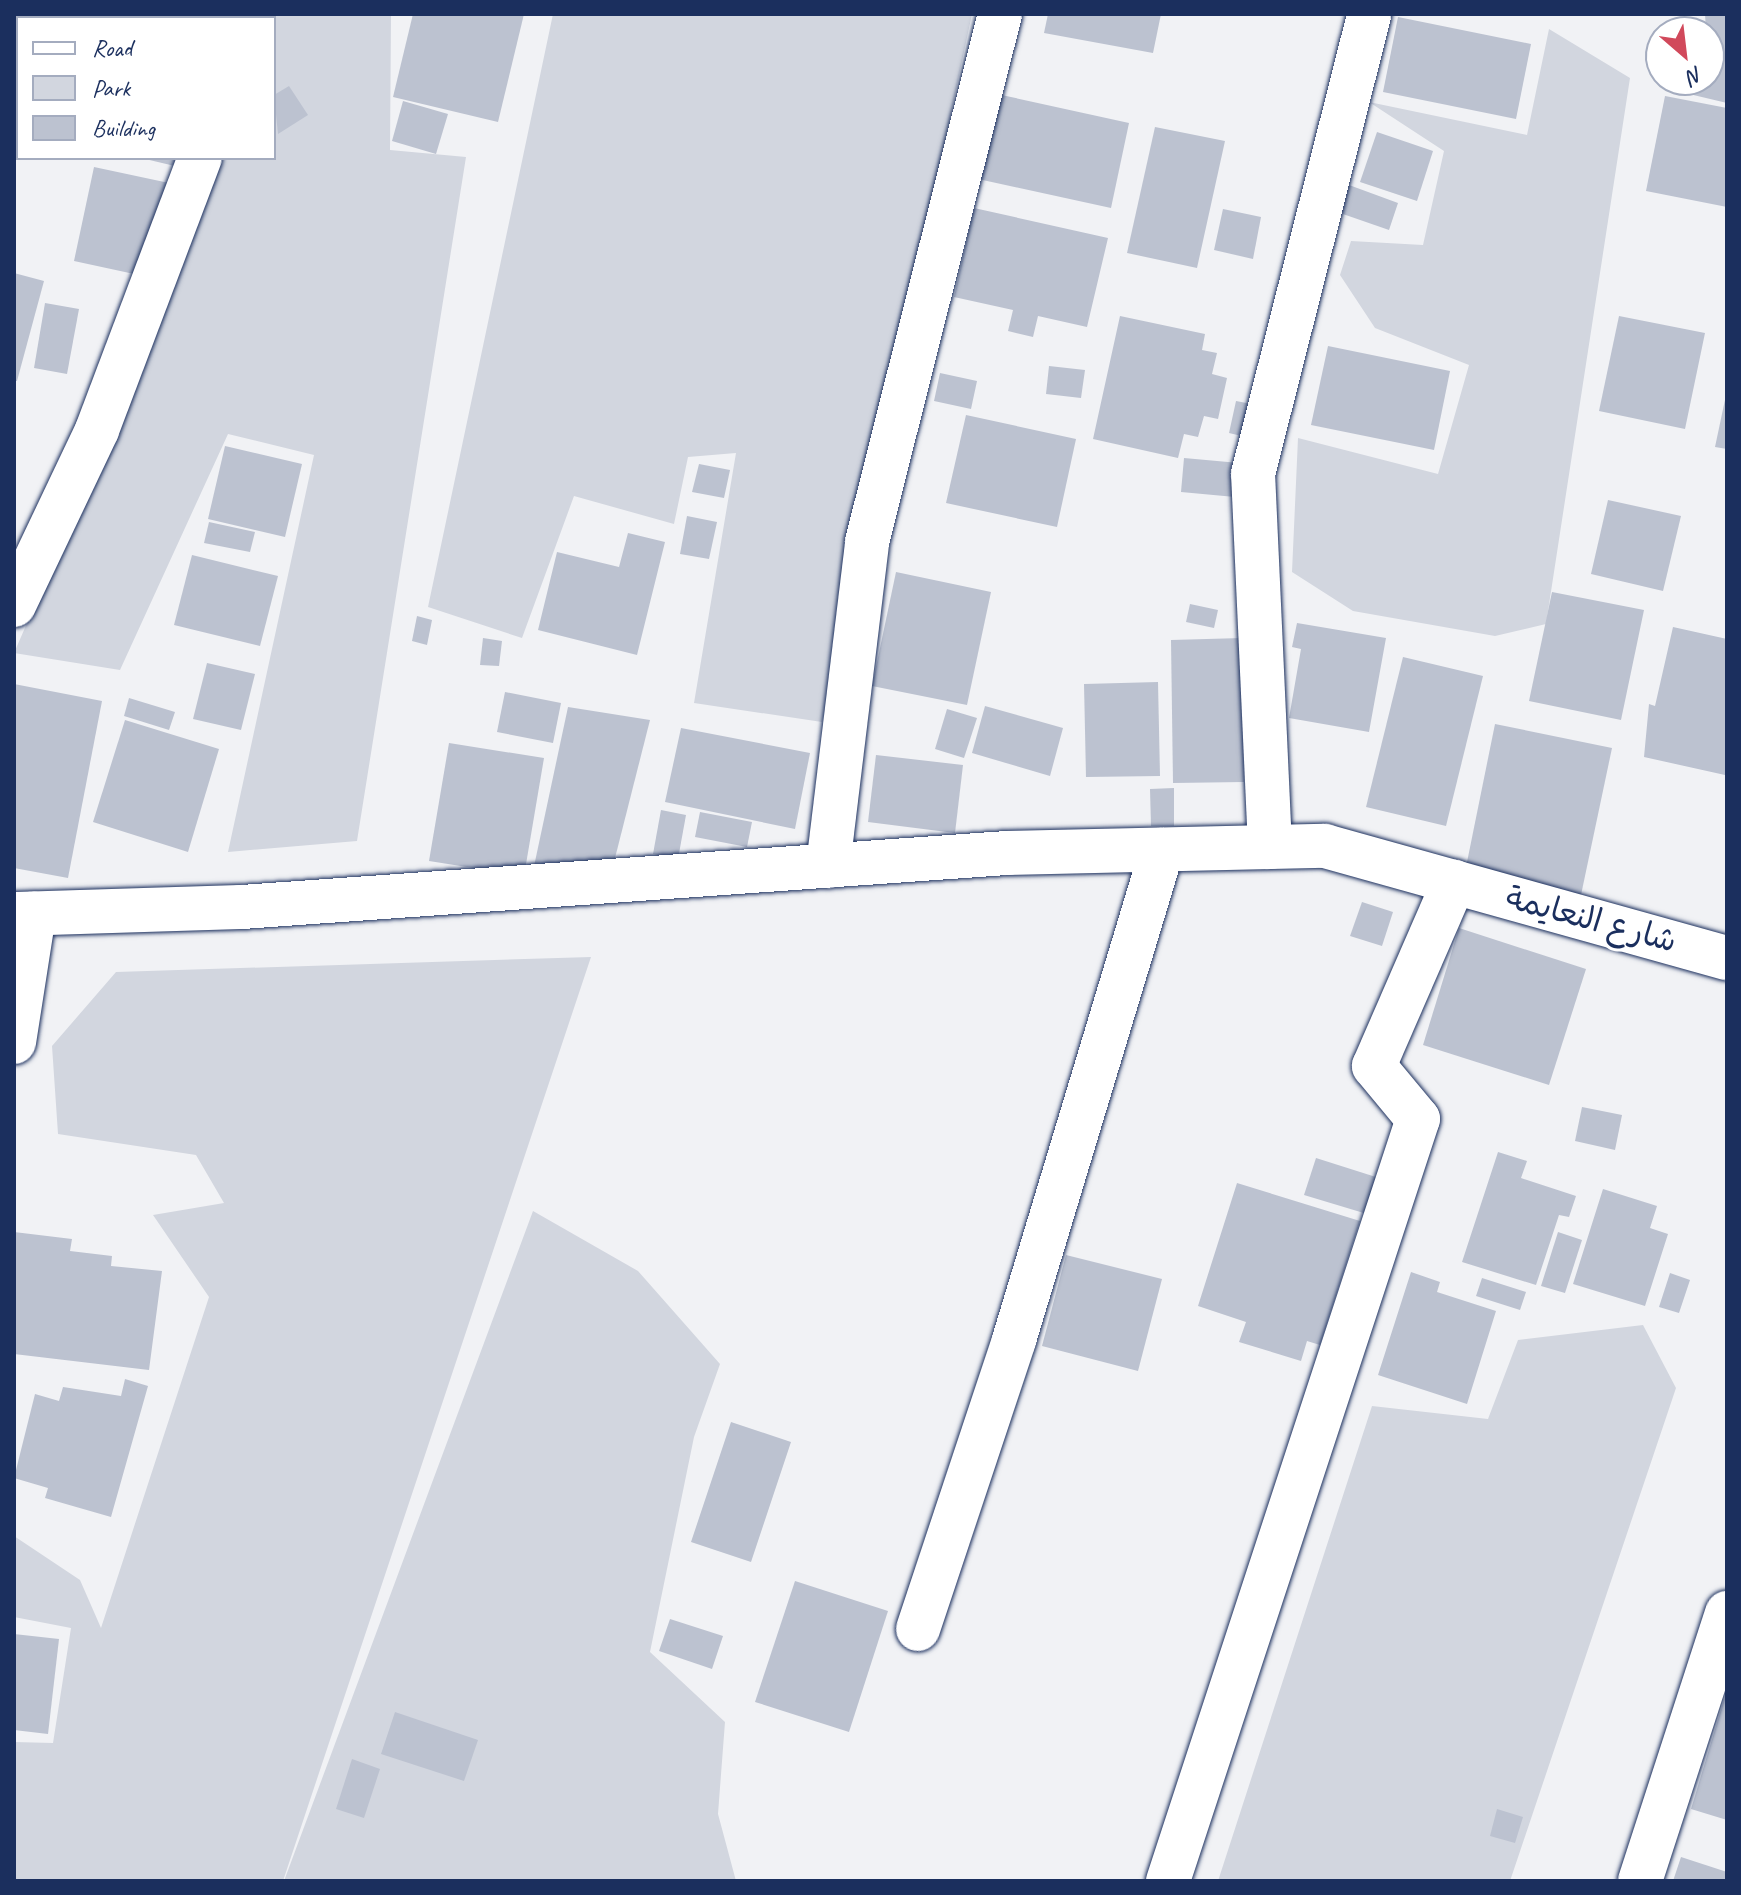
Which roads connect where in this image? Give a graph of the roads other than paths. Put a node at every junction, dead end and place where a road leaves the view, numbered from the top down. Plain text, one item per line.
1 (1000, 14) edge
2 (1369, 14) edge
3 (199, 160) edge
4 (14, 605) edge
5 (1270, 847) junction
6 (1162, 850) junction
7 (828, 866) junction
8 (1454, 882) junction
9 (24, 914) edge
10 (1727, 958) edge
11 (14, 1042) edge
12 (1727, 1613) edge
13 (918, 1629) dead end
14 (1168, 1881) edge
15 (1640, 1881) edge

1 - 7 street
2 - 5 street
3 - 4 street
5 - 6 street, شارع النعايمة
5 - 8 street, شارع النعايمة
6 - 7 street, شارع النعايمة
6 - 13 street
7 - 9 street, شارع النعايمة
8 - 10 street, شارع النعايمة
8 - 14 street
9 - 11 street
12 - 15 street

